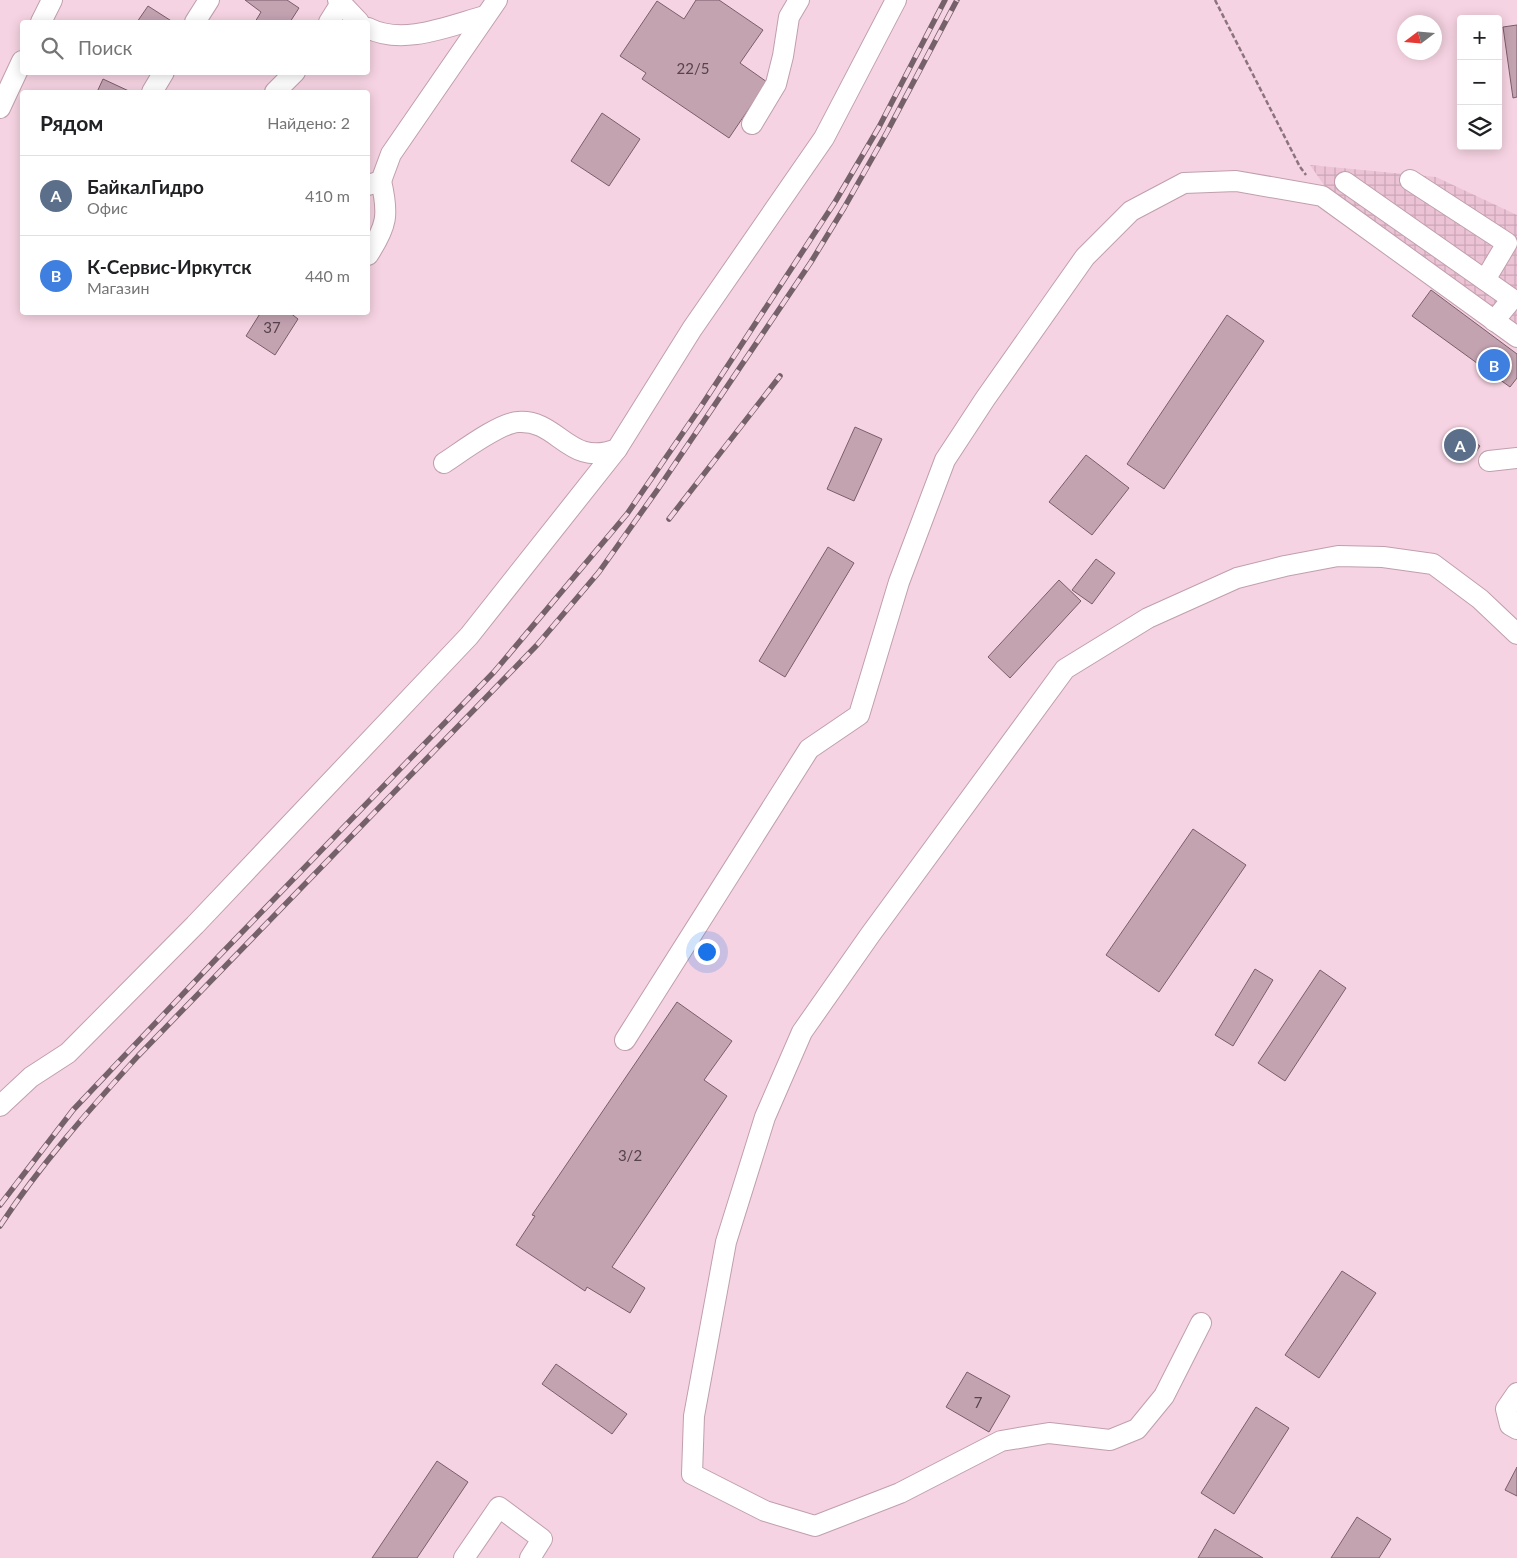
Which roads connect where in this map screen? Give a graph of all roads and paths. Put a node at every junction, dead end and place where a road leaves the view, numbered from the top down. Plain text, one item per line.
1 (52, 0) edge
2 (209, 0) edge
3 (497, 0) edge
4 (799, 0) edge
5 (896, 0) edge
6 (1215, 0) edge
7 (340, 2) edge
8 (485, 16) junction
9 (42, 20) edge
10 (196, 20) edge
11 (330, 20) edge
12 (357, 20) edge
13 (370, 29) edge
14 (20, 65) edge
15 (292, 75) edge
16 (277, 90) edge
17 (0, 108) edge
18 (752, 124) dead end
19 (1300, 167) dead end
20 (1410, 180) dead end
21 (1345, 182) dead end
22 (374, 183) edge
23 (370, 252) edge
24 (1485, 280) junction
25 (1494, 321) junction
26 (1517, 336) edge
27 (617, 449) junction
28 (1517, 458) edge
29 (1490, 461) dead end
30 (444, 463) dead end
31 (1517, 634) edge
32 (625, 1040) dead end
33 (0, 1106) edge
34 (1201, 1323) dead end
35 (1517, 1393) edge
36 (1517, 1429) edge
37 (464, 1558) edge
38 (530, 1558) edge

1 - 9 street
2 - 10 street
3 - 8 street
4 - 18 street
5 - 27 street
6 - 19 path
7 - 11 street
7 - 12 street
8 - 13 street
8 - 22 street
14 - 17 street
15 - 16 street
20 - 24 street
21 - 24 street
22 - 23 street
24 - 25 street
25 - 26 street
25 - 32 street
27 - 30 street
27 - 33 street
28 - 29 street
31 - 34 street
35 - 36 street
37 - 38 street

